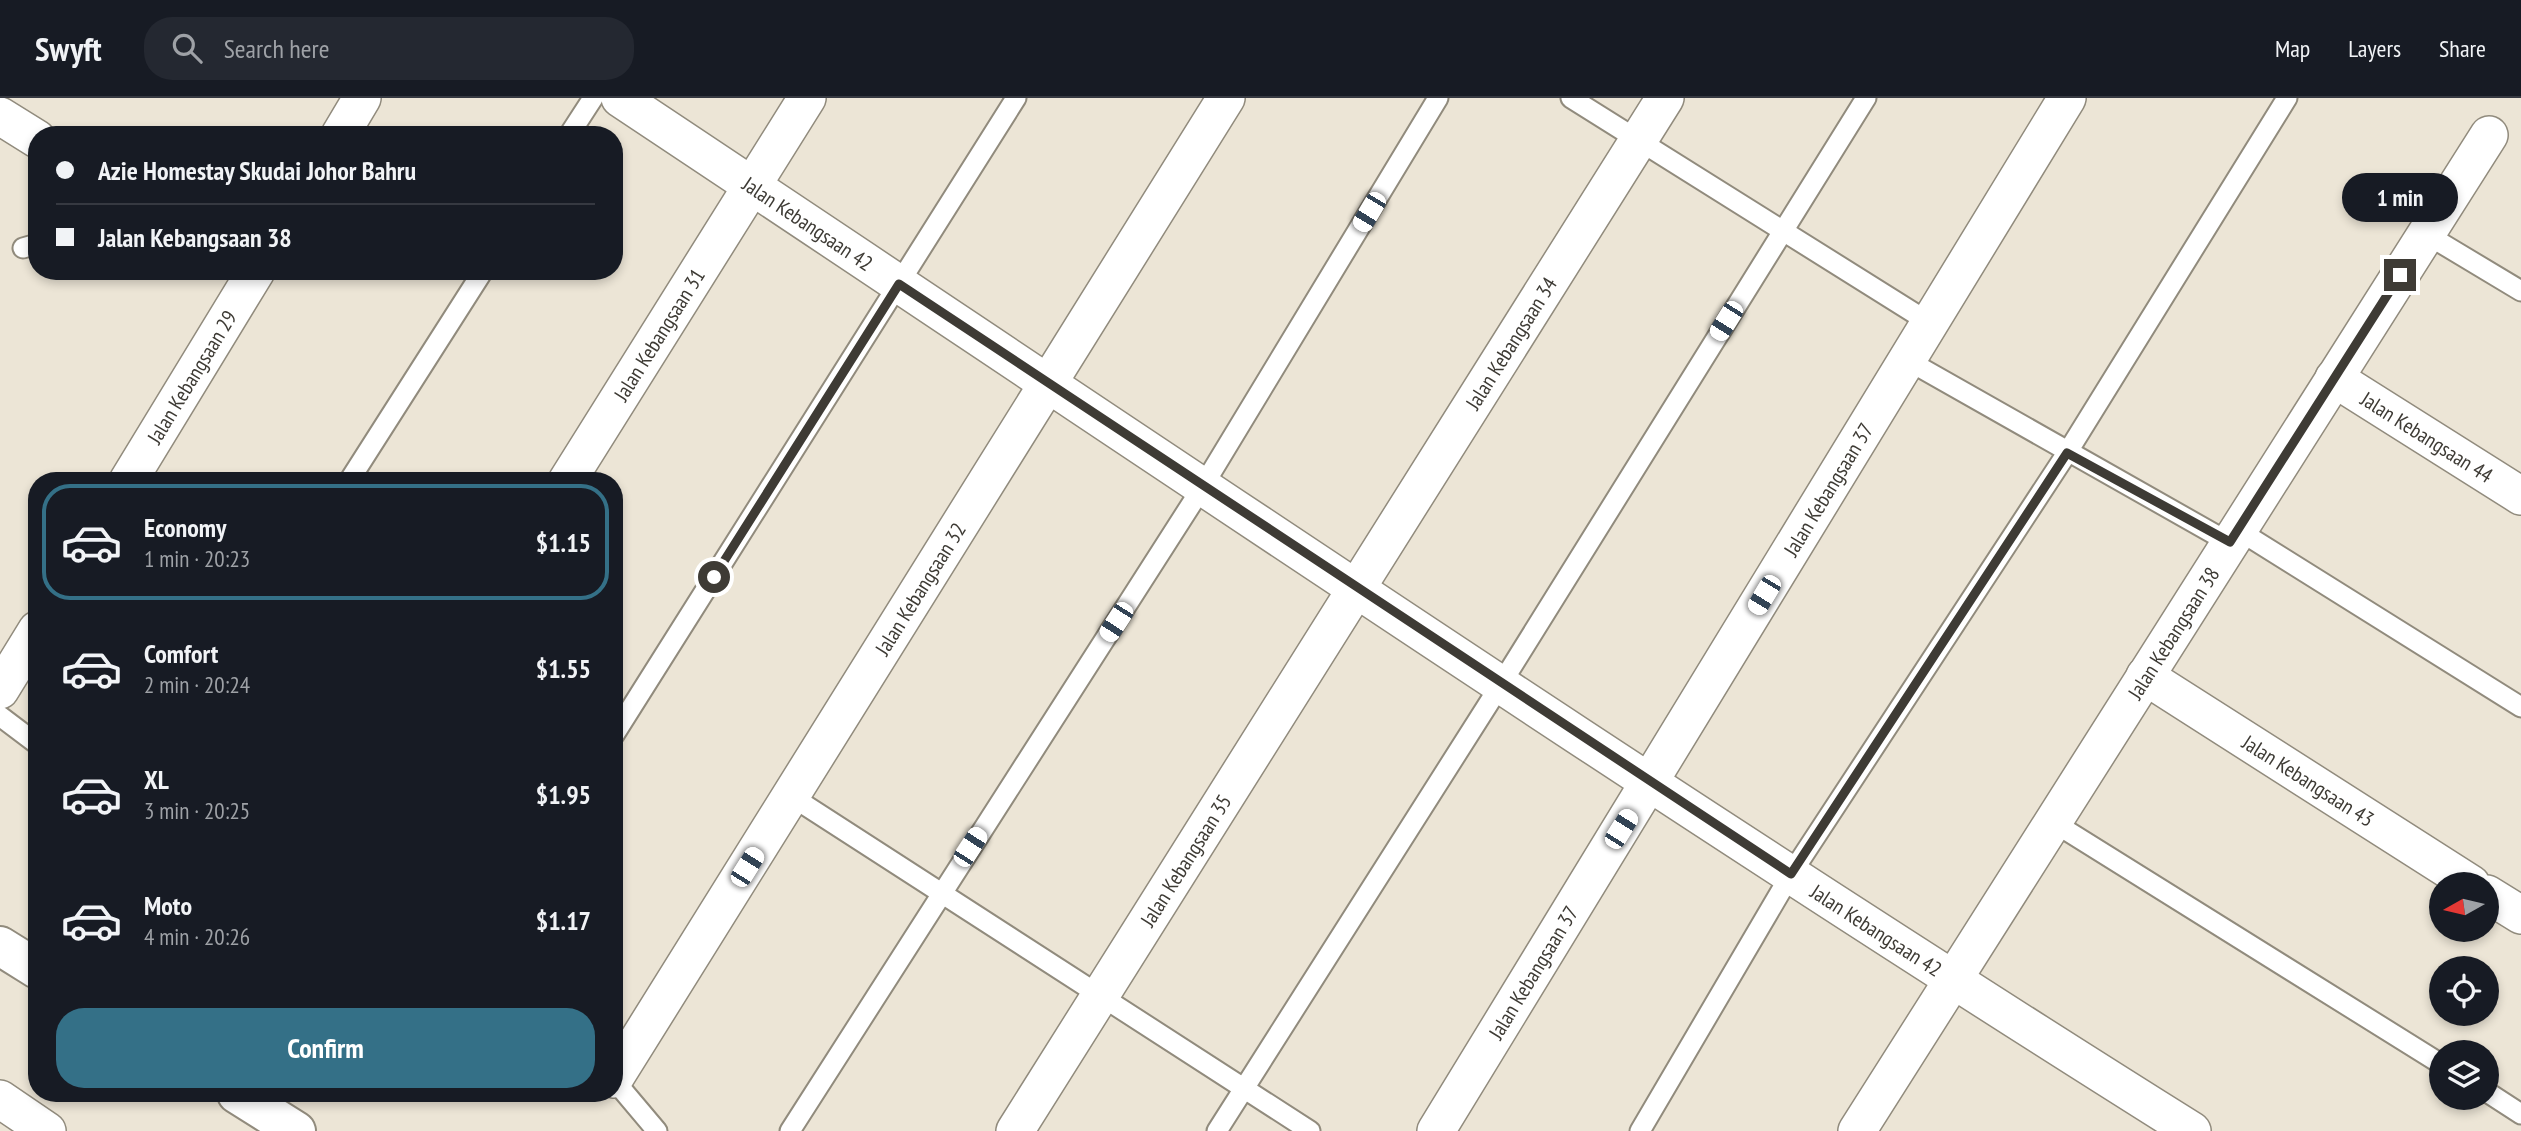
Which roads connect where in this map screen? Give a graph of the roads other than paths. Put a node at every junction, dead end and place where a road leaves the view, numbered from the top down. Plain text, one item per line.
1 (362, 98) edge
2 (593, 98) edge
3 (620, 98) edge
4 (807, 98) edge
5 (1016, 98) edge
6 (1226, 98) edge
7 (1438, 98) edge
8 (1572, 98) edge
9 (1665, 98) edge
10 (1866, 98) edge
11 (2067, 98) edge
12 (2287, 98) edge
13 (0, 116) edge
14 (345, 126) edge
15 (575, 126) edge
16 (28, 133) edge
17 (2489, 135) dead end
18 (1640, 141) junction
19 (751, 185) junction
20 (1783, 231) junction
21 (2426, 234) junction
22 (248, 280) edge
23 (477, 280) edge
24 (899, 284) junction
25 (2521, 291) edge
26 (1930, 323) junction
27 (1907, 360) junction
28 (2334, 378) junction
29 (1048, 383) junction
30 (2067, 453) junction
31 (133, 472) edge
32 (355, 472) edge
33 (573, 472) edge
34 (1203, 486) junction
35 (2521, 496) edge
36 (2234, 536) junction
37 (1358, 589) junction
38 (28, 644) edge
39 (2145, 676) junction
40 (1501, 684) junction
41 (0, 690) edge
42 (2521, 707) edge
43 (0, 716) edge
44 (623, 721) edge
45 (28, 737) edge
46 (1649, 783) junction
47 (791, 796) junction
48 (2053, 822) junction
49 (2452, 872) edge
50 (1791, 874) junction
51 (941, 893) junction
52 (2499, 901) edge
53 (2521, 915) edge
54 (0, 946) edge
55 (28, 963) edge
56 (1952, 981) junction
57 (1102, 996) junction
58 (2429, 1057) edge
59 (623, 1065) edge
60 (1244, 1088) junction
61 (623, 1090) edge
62 (0, 1099) edge
63 (2499, 1100) edge
64 (250, 1102) edge
65 (2521, 1114) edge
66 (47, 1131) edge
67 (296, 1131) edge
68 (657, 1131) edge
69 (789, 1131) edge
70 (1015, 1131) edge
71 (1217, 1131) edge
72 (1310, 1131) edge
73 (1436, 1131) edge
74 (1640, 1131) edge
75 (1857, 1131) edge
76 (2192, 1131) edge

1 - 14 street
2 - 15 lane
3 - 19 street, Jalan Kebangsaan 42
4 - 19 street, Jalan Kebangsaan 31
5 - 24 lane
6 - 29 street, Jalan Kebangsaan 32
7 - 34 lane
8 - 18 lane
9 - 18 street, Jalan Kebangsaan 34
10 - 20 lane
11 - 26 street, Jalan Kebangsaan 37
12 - 30 lane
13 - 16 street
17 - 21 street, Jalan Kebangsaan 38
18 - 20 lane
18 - 37 street, Jalan Kebangsaan 34
19 - 24 street, Jalan Kebangsaan 42
19 - 33 street, Jalan Kebangsaan 31
20 - 26 lane
20 - 40 lane
21 - 25 lane
21 - 28 street, Jalan Kebangsaan 38
22 - 31 street, Jalan Kebangsaan 29
23 - 32 lane
24 - 29 street, Jalan Kebangsaan 42
24 - 44 lane
26 - 27 street, Jalan Kebangsaan 37
27 - 30 lane
27 - 46 street, Jalan Kebangsaan 37
28 - 35 street, Jalan Kebangsaan 44
28 - 36 street, Jalan Kebangsaan 38
29 - 34 street, Jalan Kebangsaan 42
29 - 47 street, Jalan Kebangsaan 32
30 - 36 lane
30 - 50 lane
34 - 37 street, Jalan Kebangsaan 42
34 - 51 lane
36 - 39 street, Jalan Kebangsaan 38
36 - 42 lane
37 - 40 street, Jalan Kebangsaan 42
37 - 57 street, Jalan Kebangsaan 35
38 - 41 street
39 - 48 street, Jalan Kebangsaan 38
39 - 49 street, Jalan Kebangsaan 43
40 - 46 street, Jalan Kebangsaan 42
40 - 60 lane
43 - 45 lane
46 - 50 street, Jalan Kebangsaan 42
46 - 73 street, Jalan Kebangsaan 37
47 - 51 lane
47 - 59 street, Jalan Kebangsaan 32
48 - 56 street, Jalan Kebangsaan 38
48 - 58 lane
50 - 56 street, Jalan Kebangsaan 42
50 - 74 lane
51 - 57 lane
51 - 69 lane
52 - 53 street
54 - 55 street
56 - 75 street, Jalan Kebangsaan 38
56 - 76 street, Jalan Kebangsaan 42
57 - 60 lane
57 - 70 street, Jalan Kebangsaan 35
60 - 71 lane
60 - 72 lane
61 - 68 lane
62 - 66 street
63 - 65 lane
64 - 67 street

